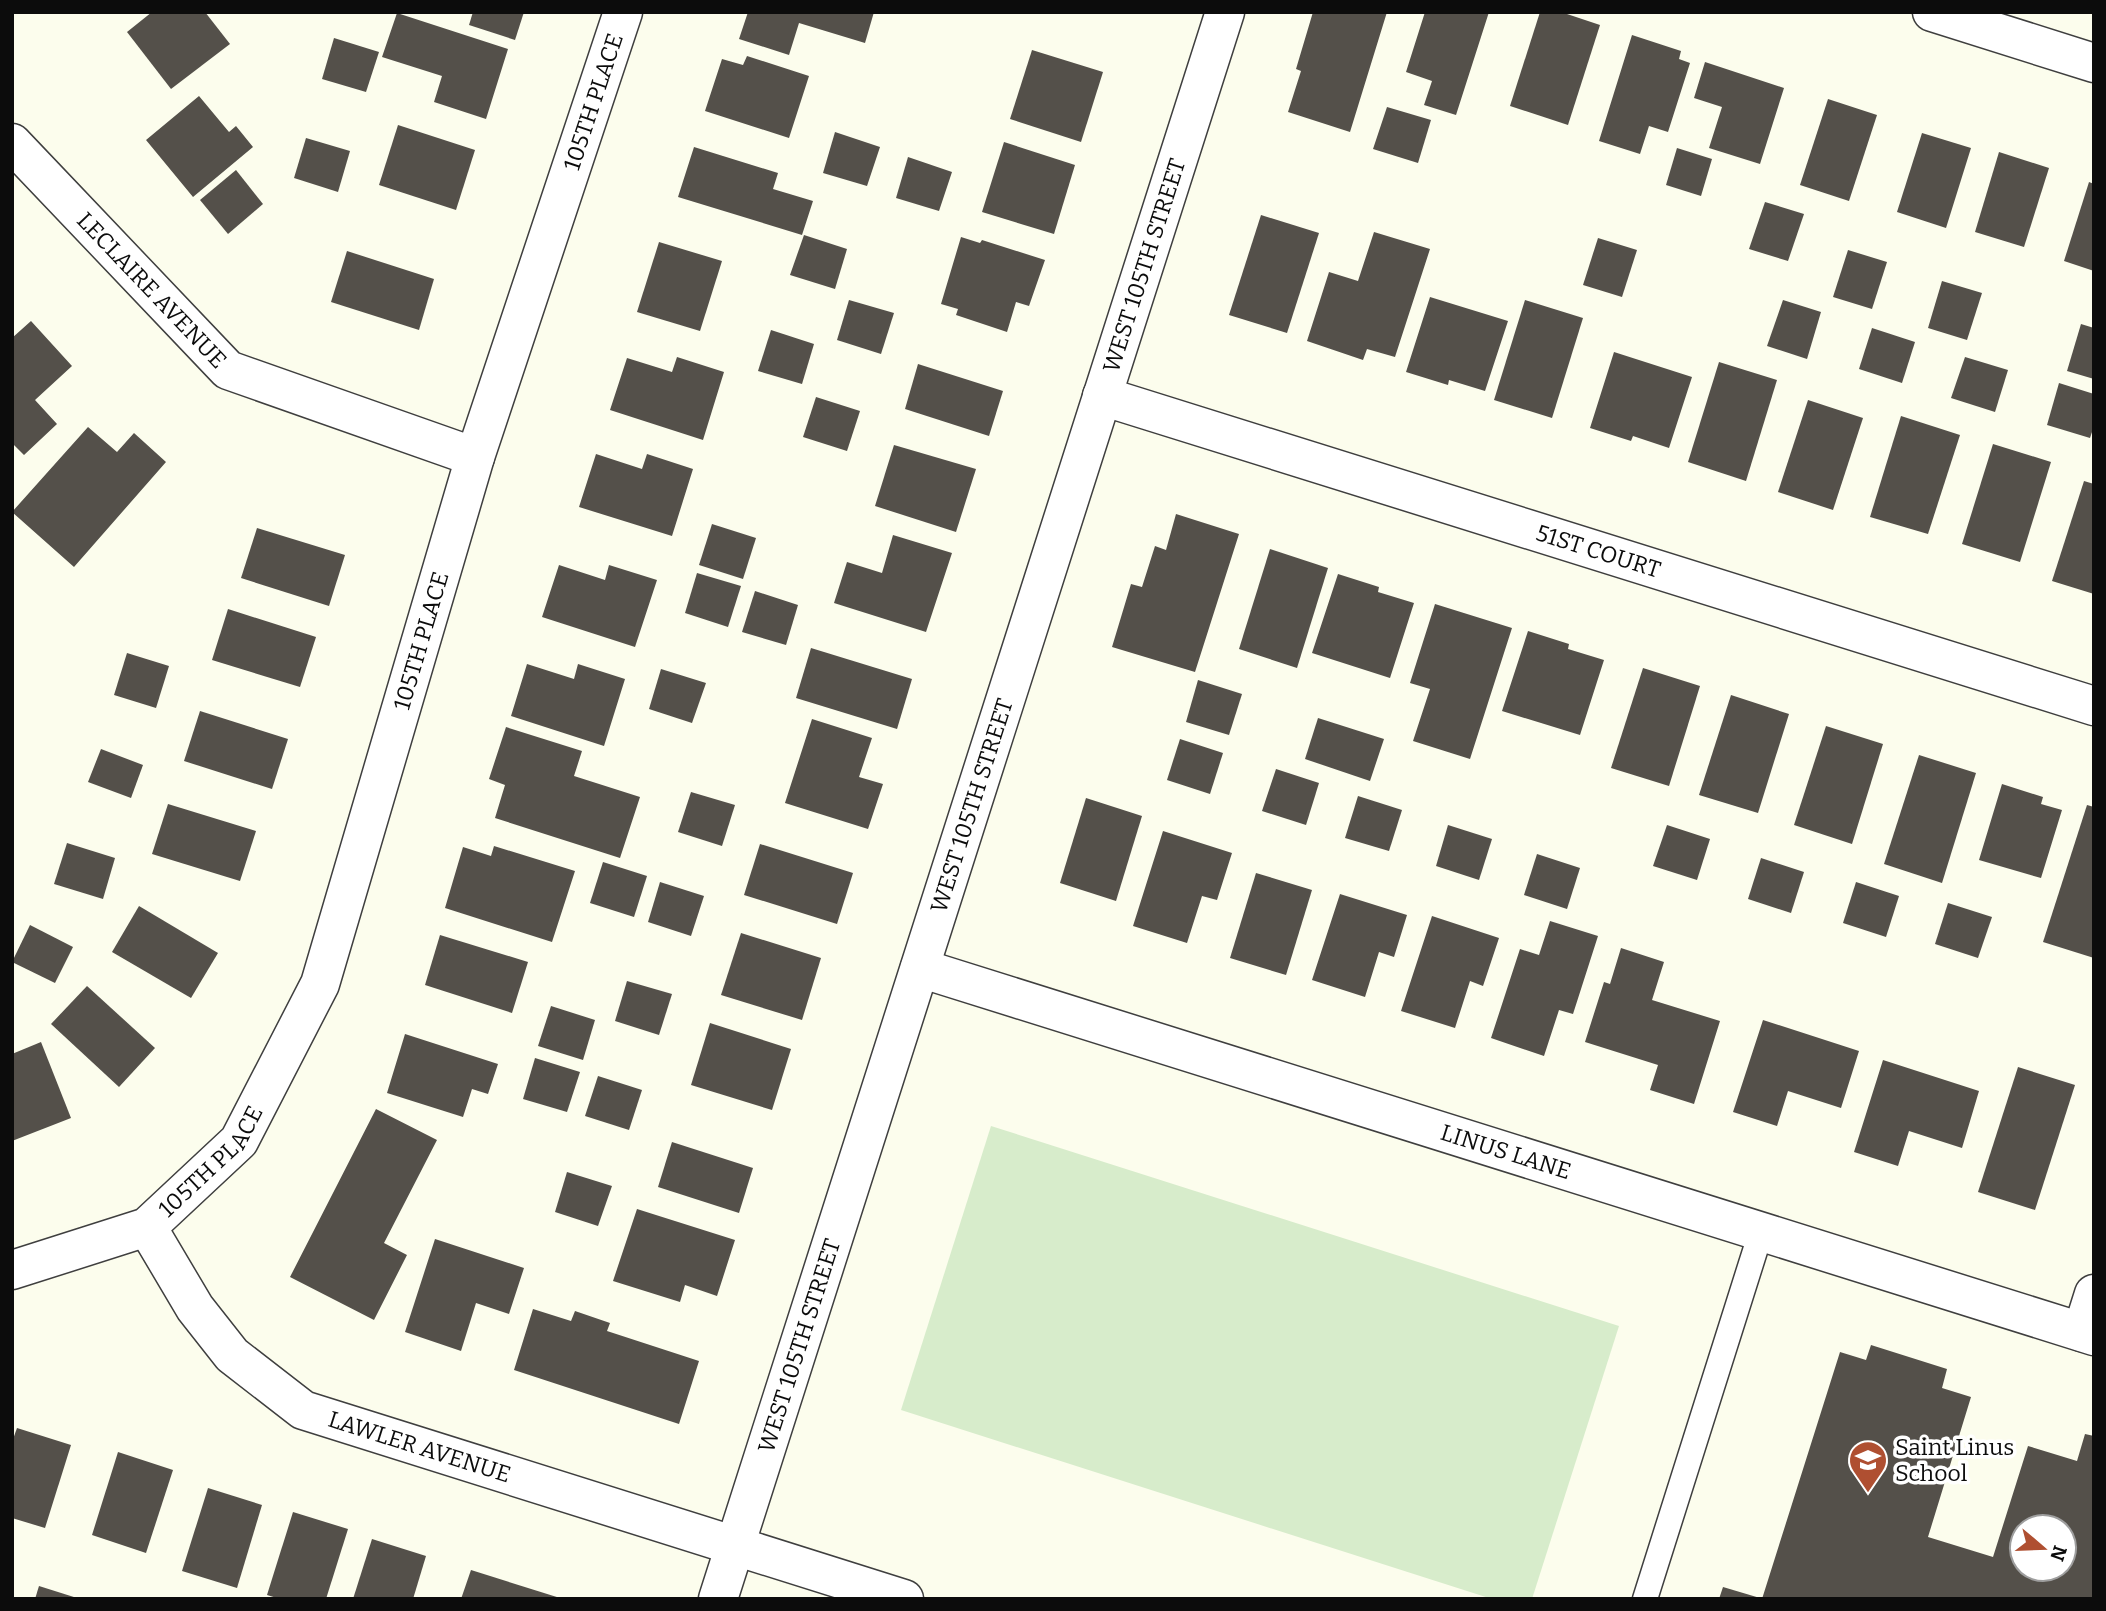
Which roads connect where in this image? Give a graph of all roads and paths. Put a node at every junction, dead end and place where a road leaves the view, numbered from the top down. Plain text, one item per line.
1 (622, 12) edge
2 (1225, 12) edge
3 (1932, 12) edge
4 (2094, 63) edge
5 (12, 143) edge
6 (1102, 396) junction
7 (475, 457) junction
8 (2094, 706) edge
9 (920, 968) junction
10 (147, 1227) junction
11 (1761, 1232) junction
12 (12, 1270) edge
13 (2094, 1294) edge
14 (2088, 1334) edge
15 (735, 1545) junction
16 (718, 1599) edge
17 (904, 1599) edge
18 (1645, 1599) edge

1 - 7 street, 105TH PLACE
2 - 6 street, WEST 105TH STREET
3 - 4 street
5 - 7 street, LECLAIRE AVENUE
6 - 8 street, 51ST COURT
6 - 9 street, WEST 105TH STREET
7 - 10 street, 105TH PLACE
9 - 11 street, LINUS LANE
9 - 15 street, WEST 105TH STREET
10 - 12 street
10 - 15 street, LAWLER AVENUE
11 - 14 street, LINUS LANE
11 - 18 lane
13 - 14 street
15 - 16 street, WEST 105TH STREET
15 - 17 street, LAWLER AVENUE

